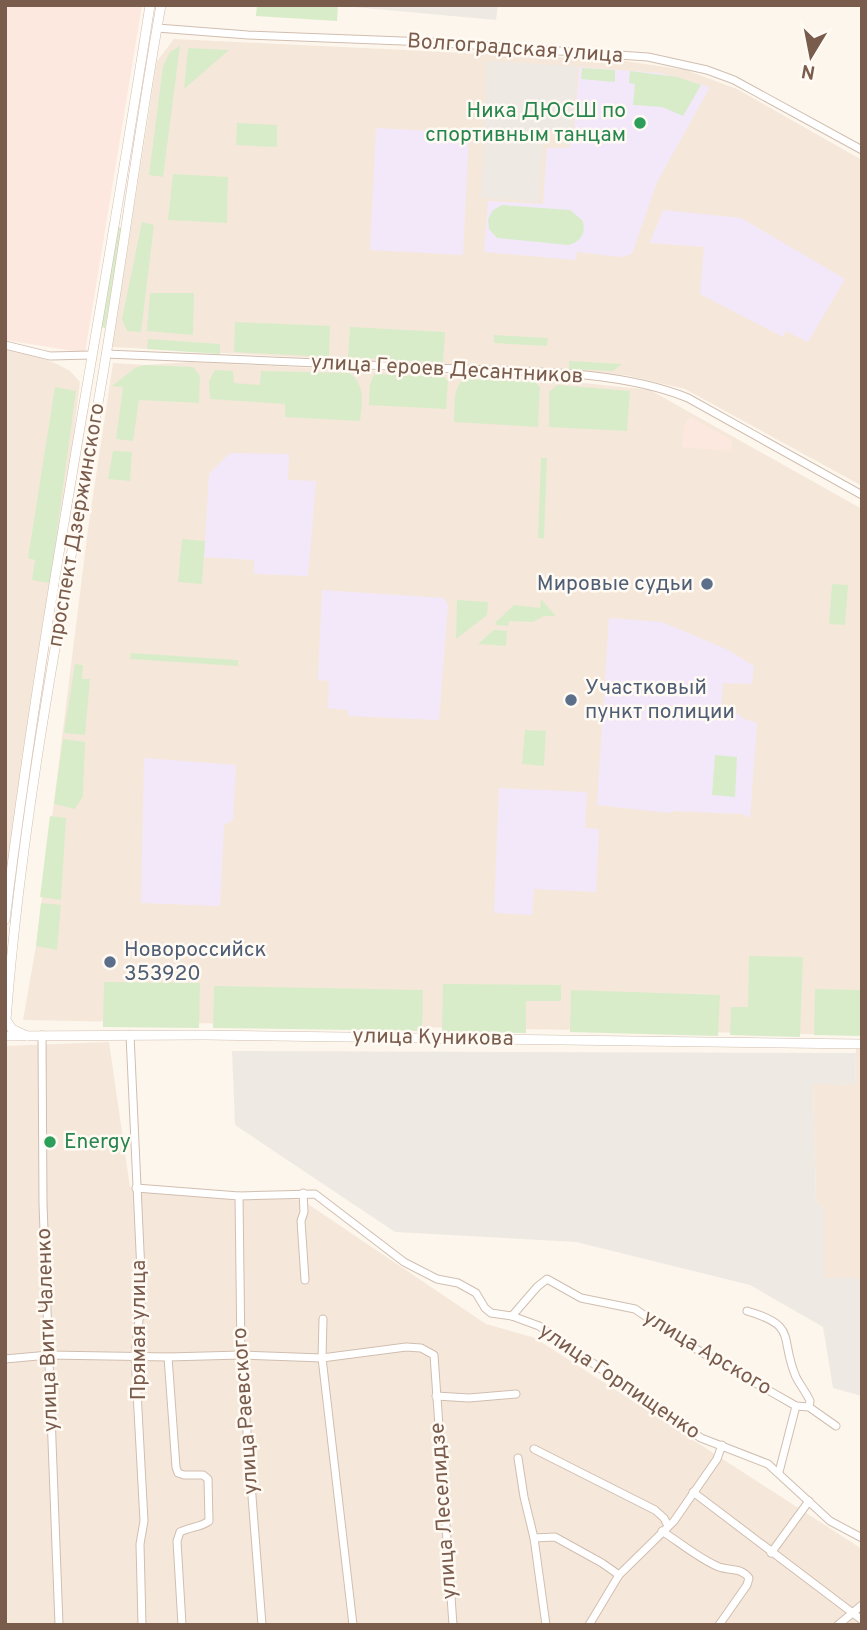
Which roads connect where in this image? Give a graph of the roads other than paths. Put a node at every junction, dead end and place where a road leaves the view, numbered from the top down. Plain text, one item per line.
1 (150, 5) edge
2 (161, 5) edge
3 (152, 28) junction
4 (862, 150) edge
5 (5, 345) edge
6 (106, 354) junction
7 (91, 355) junction
8 (862, 495) edge
9 (26, 806) junction
10 (5, 920) edge
11 (6, 1022) edge
12 (42, 1035) junction
13 (130, 1035) junction
14 (6, 1036) edge
15 (27, 1036) junction
16 (862, 1044) edge
17 (136, 1188) junction
18 (303, 1193) junction
19 (239, 1196) junction
20 (305, 1280) dead end
21 (747, 1311) dead end
22 (512, 1316) junction
23 (323, 1319) dead end
24 (49, 1355) junction
25 (135, 1355) junction
26 (241, 1355) junction
27 (168, 1357) junction
28 (322, 1358) junction
29 (5, 1359) edge
30 (516, 1394) dead end
31 (436, 1396) junction
32 (796, 1406) junction
33 (809, 1407) junction
34 (836, 1426) dead end
35 (722, 1445) junction
36 (534, 1449) dead end
37 (518, 1458) dead end
38 (779, 1472) junction
39 (693, 1492) junction
40 (809, 1501) junction
41 (665, 1529) junction
42 (534, 1538) junction
43 (862, 1538) edge
44 (771, 1553) junction
45 (619, 1575) junction
46 (862, 1605) edge
47 (850, 1613) junction
48 (862, 1620) edge
49 (59, 1625) edge
50 (142, 1625) edge
51 (182, 1625) edge
52 (262, 1625) edge
53 (354, 1625) edge
54 (453, 1625) edge
55 (546, 1625) edge
56 (589, 1625) edge
57 (719, 1625) edge
58 (838, 1625) edge

1 - 3 street, проспект Дзержинского
2 - 3 street, проспект Дзержинского
3 - 4 street, Волгоградская улица
3 - 6 street, проспект Дзержинского
3 - 7 street, проспект Дзержинского
5 - 7 street, улица Героев Десантников
6 - 7 street, улица Героев Десантников
6 - 8 street, улица Героев Десантников
6 - 9 street, проспект Дзержинского
7 - 9 street, проспект Дзержинского
9 - 10 street, проспект Дзержинского
9 - 11 street, проспект Дзержинского
11 - 15 street, проспект Дзержинского
12 - 13 street, улица Куникова
12 - 15 street, улица Куникова
12 - 24 street, улица Вити Чаленко
13 - 16 street, улица Куникова
13 - 17 street, Прямая улица
14 - 15 street, улица Куникова
17 - 19 street, улица Горпищенко
17 - 25 street, Прямая улица
18 - 19 street, улица Горпищенко
18 - 20 street
18 - 22 street, улица Горпищенко
19 - 26 street, улица Раевского
21 - 33 street
22 - 32 street, улица Арского
22 - 35 street, улица Горпищенко
23 - 28 street
24 - 25 street
24 - 29 street
24 - 49 street, улица Вити Чаленко
25 - 27 street
25 - 50 street, Прямая улица
26 - 27 street
26 - 28 street
26 - 52 street, улица Раевского
27 - 51 street
28 - 31 street, улица Леселидзе
28 - 53 street
30 - 31 street, улица Леселидзе
31 - 54 street, улица Леселидзе
32 - 33 street, улица Арского
32 - 38 street
33 - 34 street
35 - 38 street, улица Горпищенко
35 - 39 street
36 - 41 street
37 - 42 street
38 - 40 street, улица Горпищенко
39 - 41 street
39 - 44 street
40 - 43 street, улица Горпищенко
40 - 44 street
41 - 45 street
41 - 57 street
42 - 45 street
42 - 55 street
44 - 47 street
45 - 56 street
46 - 47 street
47 - 48 street
47 - 58 street

